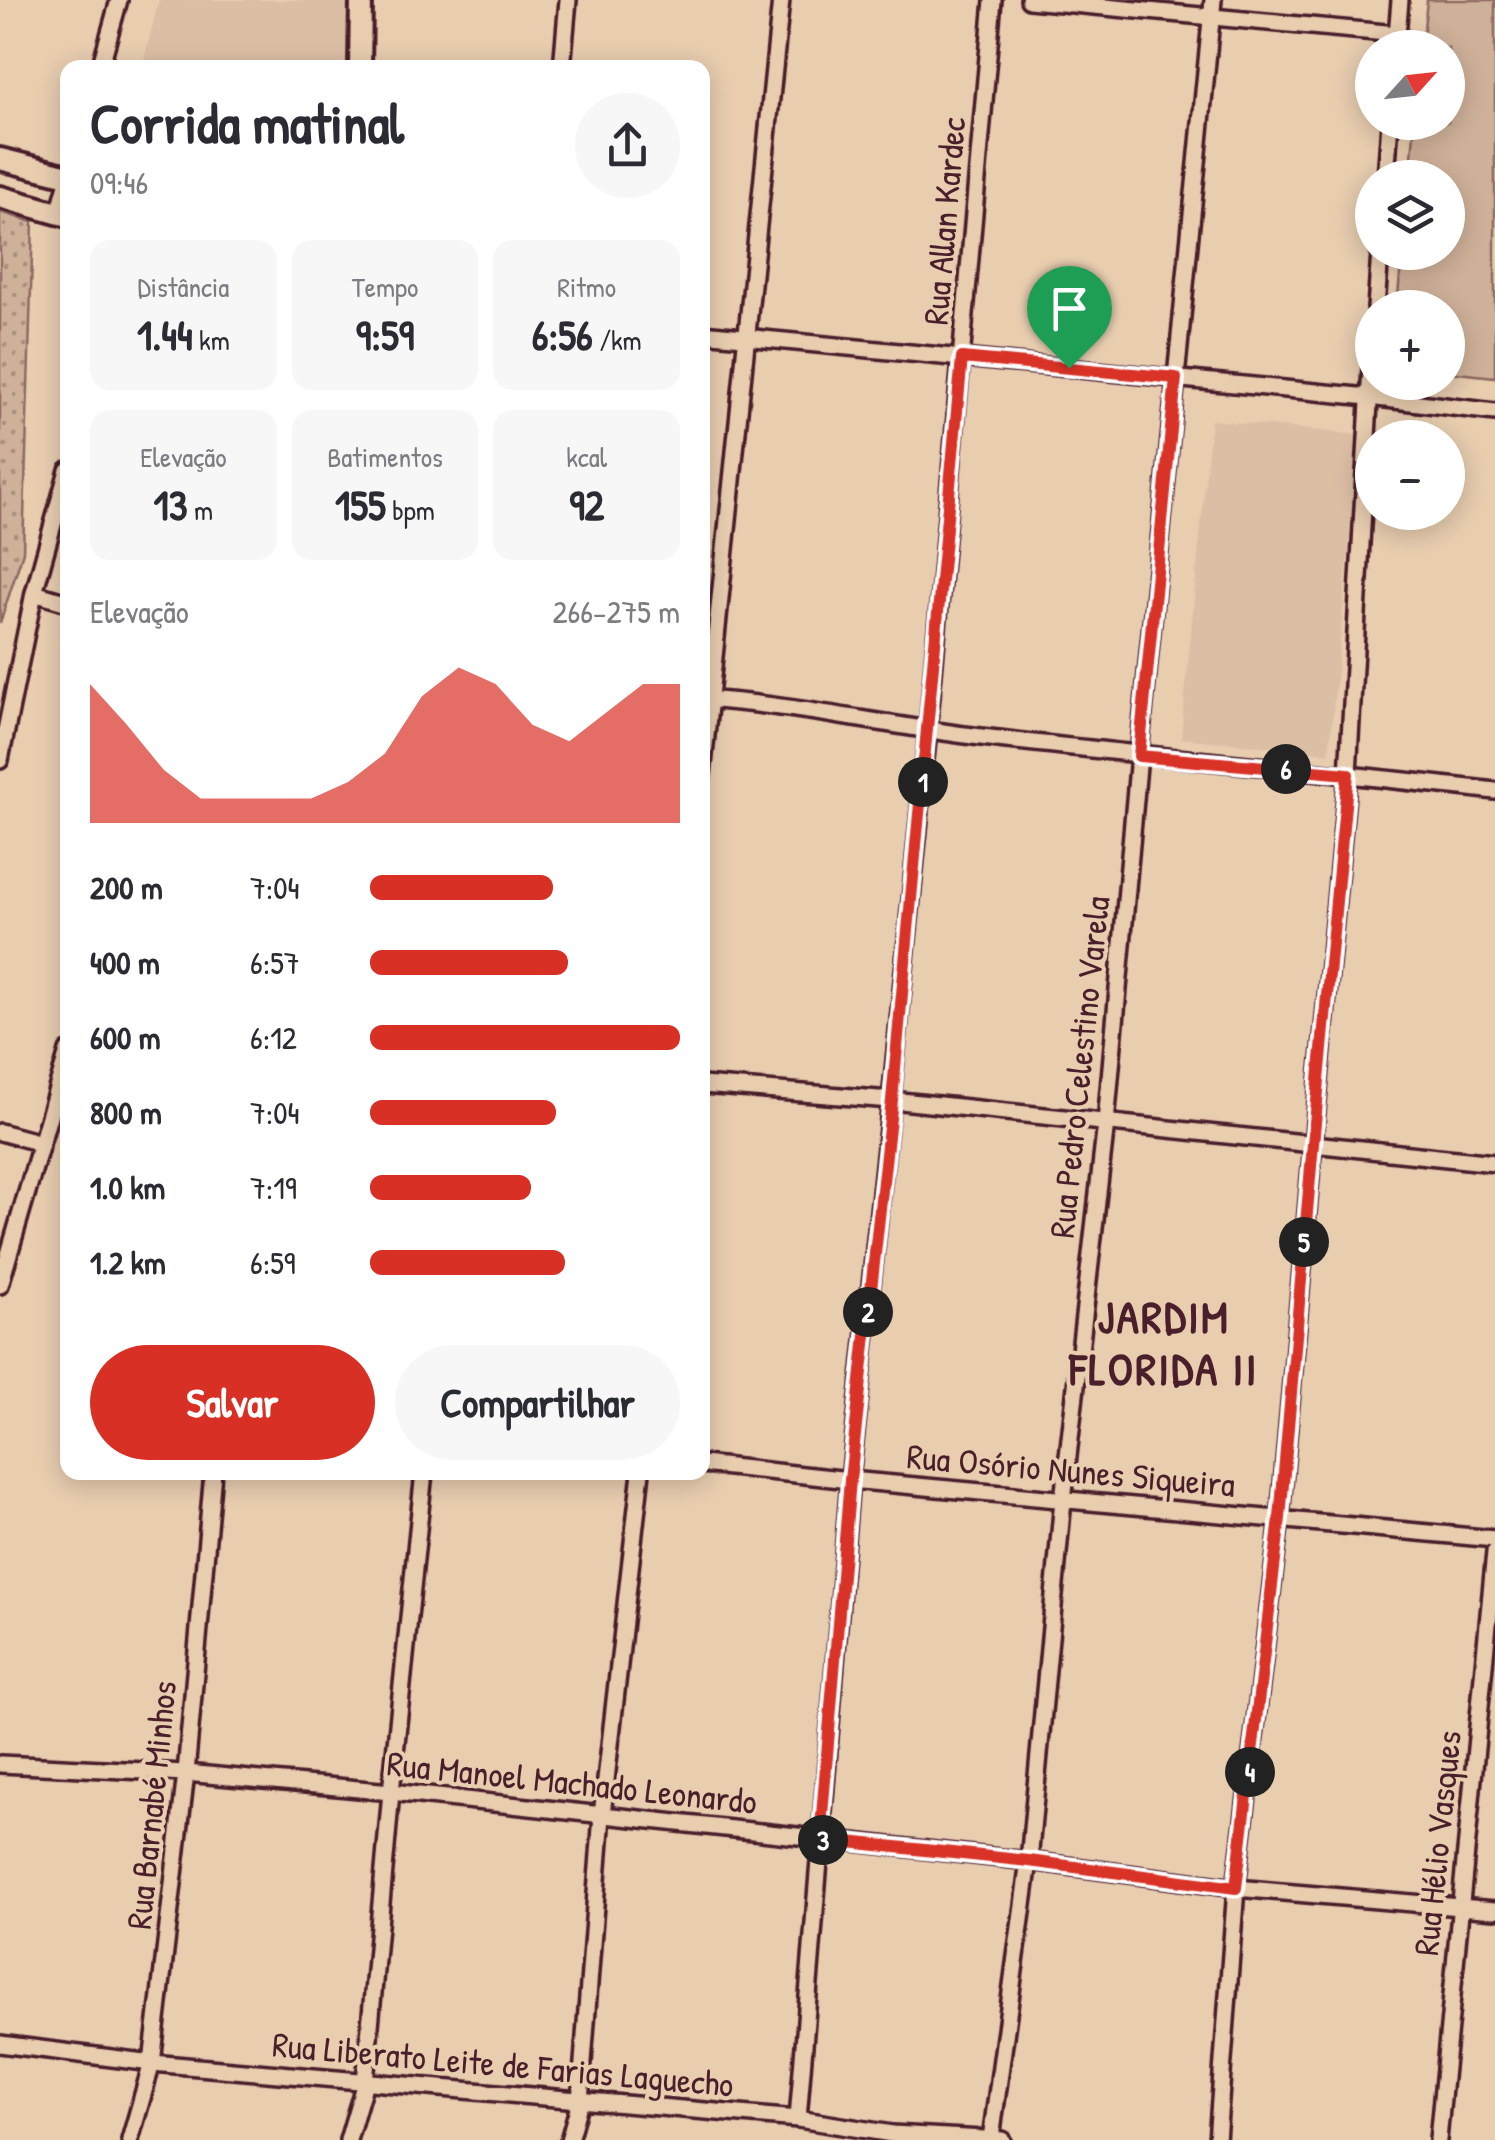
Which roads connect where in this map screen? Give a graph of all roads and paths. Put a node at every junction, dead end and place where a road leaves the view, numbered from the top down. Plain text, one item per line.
1 (120, 0) edge
2 (361, 0) edge
3 (568, 0) edge
4 (781, 0) edge
5 (993, 0) edge
6 (1028, 0) edge
7 (1213, 0) edge
8 (1400, 0) edge
9 (1212, 18) junction
10 (1397, 30) edge
11 (1355, 36) edge
12 (102, 60) edge
13 (360, 60) edge
14 (563, 60) edge
15 (0, 158) edge
16 (60, 176) edge
17 (0, 196) edge
18 (60, 213) edge
19 (710, 334) edge
20 (748, 337) junction
21 (962, 358) junction
22 (1176, 378) junction
23 (1355, 396) edge
24 (1369, 400) edge
25 (1394, 400) edge
26 (1495, 412) edge
27 (60, 499) edge
28 (34, 593) junction
29 (60, 601) edge
30 (710, 665) edge
31 (710, 699) edge
32 (928, 730) junction
33 (1139, 756) junction
34 (0, 760) edge
35 (1348, 774) junction
36 (1495, 791) edge
37 (60, 1079) edge
38 (710, 1086) edge
39 (892, 1100) junction
40 (1106, 1124) junction
41 (0, 1132) edge
42 (41, 1144) junction
43 (1313, 1144) junction
44 (1495, 1163) edge
45 (0, 1285) edge
46 (710, 1465) edge
47 (212, 1480) edge
48 (423, 1480) edge
49 (640, 1480) edge
50 (850, 1480) junction
51 (1063, 1500) junction
52 (1280, 1518) junction
53 (1495, 1539) edge
54 (1495, 1552) edge
55 (0, 1764) edge
56 (186, 1773) junction
57 (391, 1792) junction
58 (602, 1815) junction
59 (820, 1839) junction
60 (1029, 1861) junction
61 (1236, 1888) junction
62 (1460, 1907) junction
63 (1495, 1910) edge
64 (0, 2044) edge
65 (152, 2063) junction
66 (365, 2082) junction
67 (580, 2101) junction
68 (798, 2119) junction
69 (891, 2137) edge
70 (991, 2139) edge
71 (130, 2140) edge
72 (348, 2140) edge
73 (569, 2140) edge
74 (1002, 2140) edge
75 (1216, 2140) edge
76 (1438, 2140) edge

1 - 12 street
2 - 13 street
3 - 14 street
4 - 20 street
5 - 21 street, Rua Allan Kardec
6 - 9 street
7 - 9 street, Rua Pedro Celestino Varela
8 - 10 street
9 - 11 street
9 - 22 street, Rua Pedro Celestino Varela
15 - 16 street
17 - 18 street
19 - 20 street
20 - 21 street
20 - 30 street
21 - 22 street
21 - 32 street, Rua Allan Kardec
22 - 23 street
22 - 33 street, Rua Pedro Celestino Varela
24 - 35 street
25 - 26 street
27 - 28 street
28 - 29 street
28 - 34 street
31 - 32 street
32 - 33 street
32 - 39 street, Rua Allan Kardec
33 - 35 street
33 - 40 street, Rua Pedro Celestino Varela
35 - 36 street
35 - 43 street
37 - 42 street
38 - 39 street
39 - 40 street
39 - 50 street, Rua Allan Kardec
40 - 43 street
40 - 51 street, Rua Pedro Celestino Varela
41 - 42 street
42 - 45 street
43 - 44 street
43 - 52 street
46 - 50 street, Rua Osório Nunes Siqueira
47 - 56 street, Rua Barnabé Minhos
48 - 57 street
49 - 58 street
50 - 51 street, Rua Osório Nunes Siqueira
50 - 59 street, Rua Allan Kardec
51 - 52 street, Rua Osório Nunes Siqueira
51 - 60 street, Rua Pedro Celestino Varela
52 - 53 street, Rua Osório Nunes Siqueira
52 - 61 street
54 - 62 street, Rua Hélio Vasques
55 - 56 street, Rua Manoel Machado Leonardo
56 - 57 street, Rua Manoel Machado Leonardo
56 - 65 street, Rua Barnabé Minhos
57 - 58 street, Rua Manoel Machado Leonardo
57 - 66 street
58 - 59 street, Rua Manoel Machado Leonardo
58 - 67 street
59 - 60 street, Rua Manoel Machado Leonardo
59 - 68 street, Rua Allan Kardec
60 - 61 street, Rua Manoel Machado Leonardo
60 - 70 street, Rua Pedro Celestino Varela
61 - 62 street, Rua Manoel Machado Leonardo
61 - 75 street
62 - 63 street, Rua Manoel Machado Leonardo
62 - 76 street, Rua Hélio Vasques
64 - 65 street, Rua Liberato Leite de Farias Laguecho
65 - 66 street, Rua Liberato Leite de Farias Laguecho
65 - 71 street, Rua Barnabé Minhos
66 - 67 street, Rua Liberato Leite de Farias Laguecho
66 - 72 street
67 - 68 street, Rua Liberato Leite de Farias Laguecho
67 - 73 street
68 - 69 street, Rua Liberato Leite de Farias Laguecho
69 - 70 street, Rua Liberato Leite de Farias Laguecho
70 - 74 street, Rua Liberato Leite de Farias Laguecho

